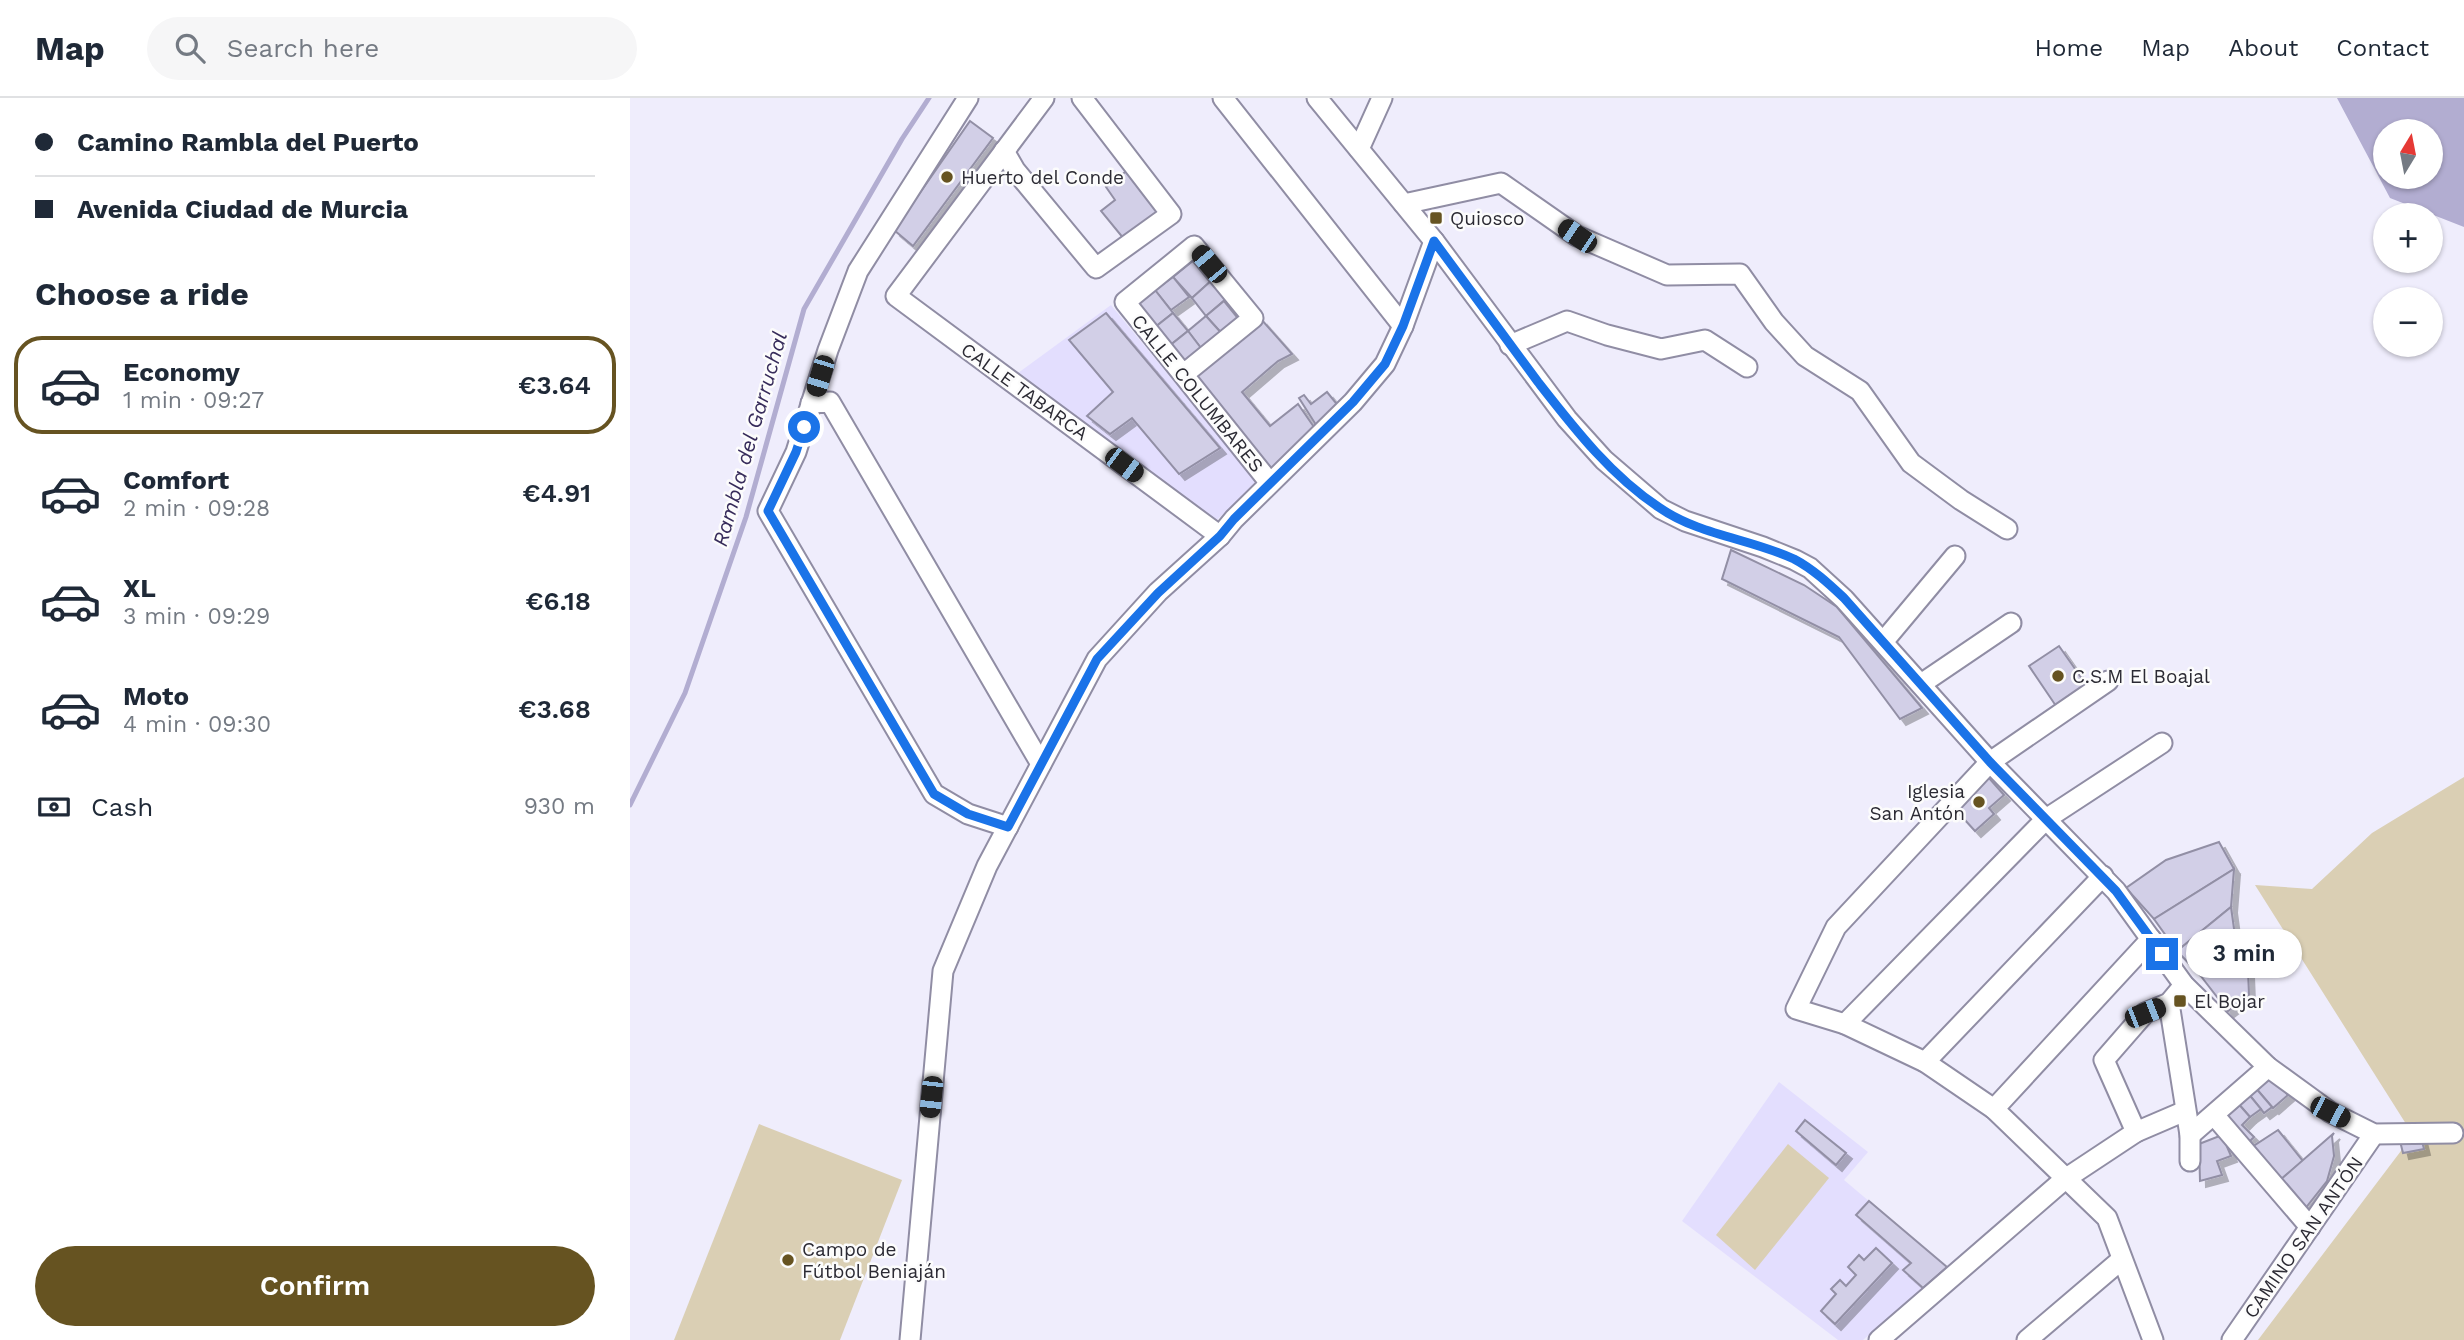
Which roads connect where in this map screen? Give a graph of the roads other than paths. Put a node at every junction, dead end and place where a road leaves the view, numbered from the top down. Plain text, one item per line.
1 (968, 98) edge
2 (1044, 98) edge
3 (1082, 98) edge
4 (1317, 98) edge
5 (1382, 98) edge
6 (1227, 99) edge
7 (1359, 149) junction
8 (1004, 151) junction
9 (1404, 204) junction
10 (1434, 241) junction
11 (1403, 326) junction
12 (1510, 345) junction
13 (1747, 366) dead end
14 (1184, 374) junction
15 (811, 402) junction
16 (1270, 484) junction
17 (2007, 529) dead end
18 (1220, 536) junction
19 (1955, 556) dead end
20 (2011, 623) dead end
21 (1883, 642) junction
22 (2108, 681) dead end
23 (1921, 684) junction
24 (2162, 743) dead end
25 (1990, 762) junction
26 (1041, 764) junction
27 (2046, 819) junction
28 (1008, 827) junction
29 (2103, 876) junction
30 (2151, 939) junction
31 (2184, 985) junction
32 (2169, 1003) junction
33 (1845, 1024) junction
34 (1925, 1062) junction
35 (2269, 1067) junction
36 (1994, 1110) junction
37 (2185, 1111) junction
38 (2214, 1115) junction
39 (2136, 1132) junction
40 (2453, 1133) dead end
41 (2374, 1134) junction
42 (2190, 1135) junction
43 (2190, 1161) dead end
44 (2065, 1179) junction
45 (2310, 1227) junction
46 (2122, 1260) junction
47 (910, 1340) edge
48 (1879, 1340) edge
49 (2027, 1340) edge
50 (2153, 1340) edge
51 (2232, 1340) edge

1 - 15 street
2 - 8 street
3 - 8 street
4 - 7 street
5 - 7 street
6 - 11 street
7 - 9 street
8 - 18 street, CALLE TABARCA
9 - 10 street
9 - 17 street
10 - 11 street
10 - 12 street
11 - 16 street
12 - 13 street
12 - 21 street
14 - 14 street, CALLE COLUMBARES
14 - 16 street, CALLE COLUMBARES
15 - 26 street
15 - 28 street
16 - 18 street
18 - 26 street
19 - 21 street
20 - 23 street
21 - 23 street
22 - 25 street
23 - 25 street
24 - 27 street
25 - 27 street
25 - 33 street
26 - 28 street
27 - 29 street
27 - 33 street
28 - 47 street
29 - 30 street
29 - 34 street
30 - 31 street
30 - 36 street
31 - 32 street
31 - 35 street
32 - 37 street
32 - 39 street
33 - 34 street
34 - 36 street
35 - 38 street
35 - 41 street
36 - 44 street
37 - 39 street
37 - 42 street
38 - 42 street
38 - 45 street
39 - 44 street
40 - 41 street
41 - 45 street, CAMINO SAN ANTÓN
42 - 43 street
44 - 46 street
44 - 48 street
45 - 51 street, CAMINO SAN ANTÓN
46 - 49 street
46 - 50 street

